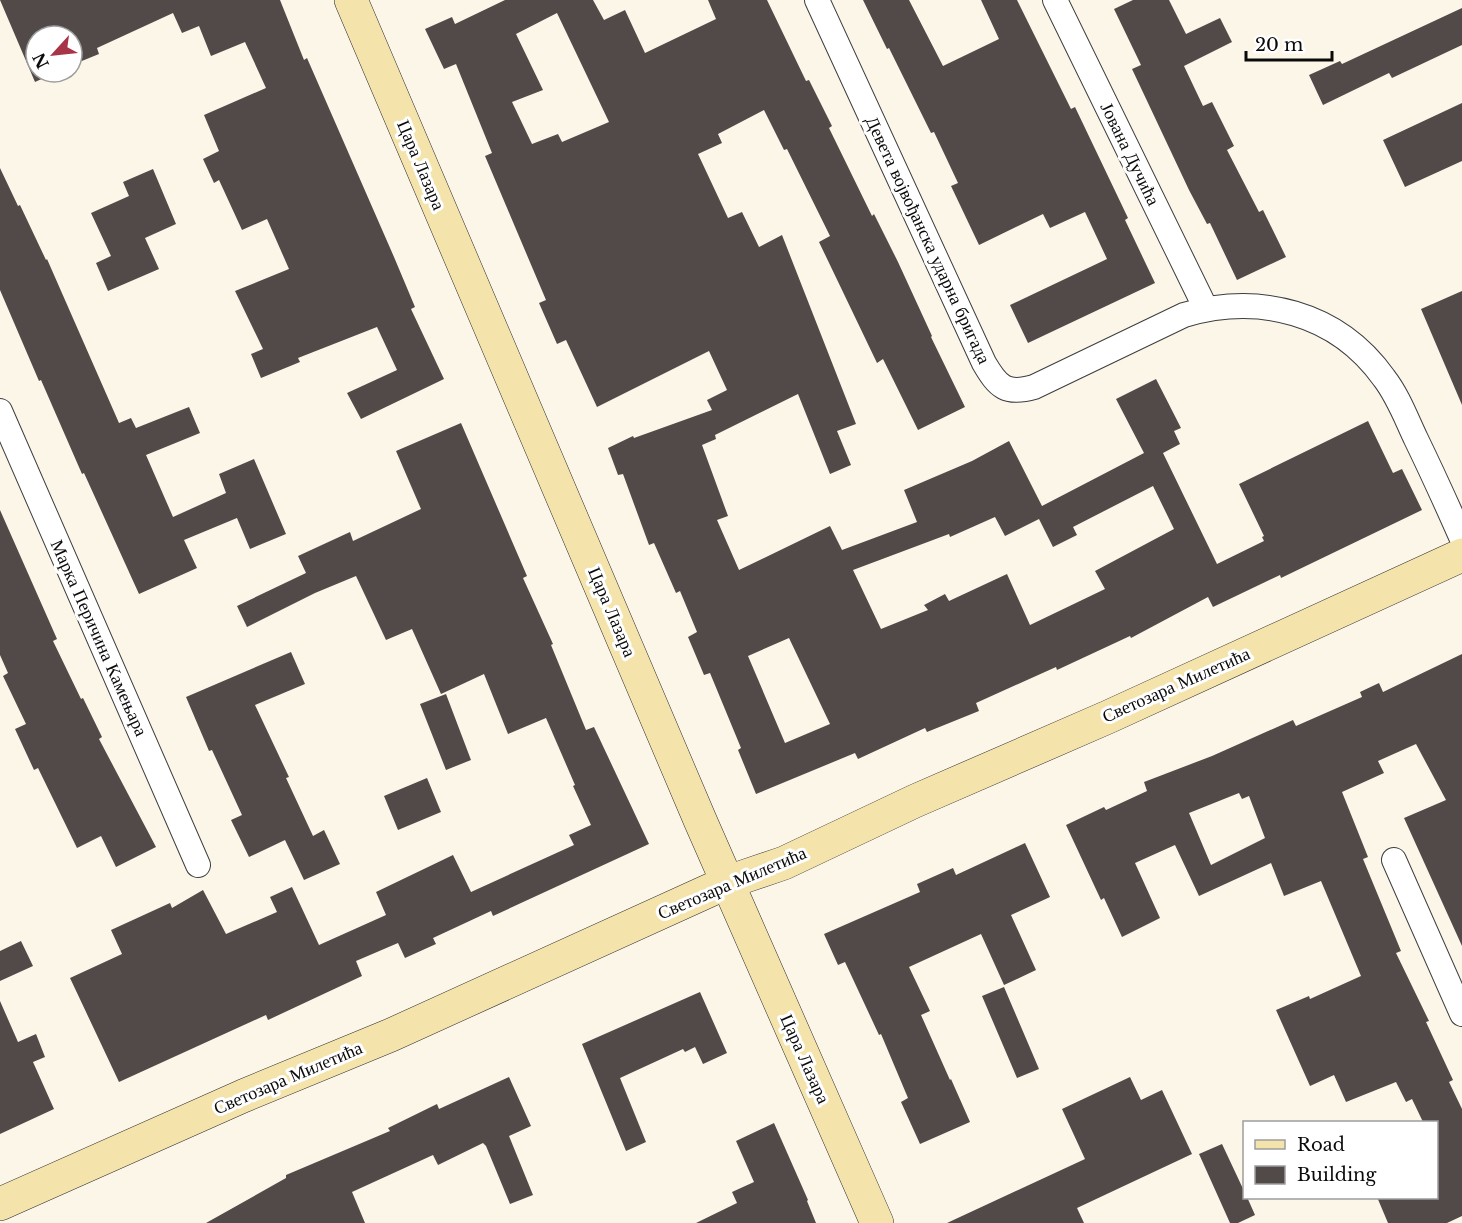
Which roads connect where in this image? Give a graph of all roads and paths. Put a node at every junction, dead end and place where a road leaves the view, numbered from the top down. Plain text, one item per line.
1 (351, 0) edge
2 (817, 0) edge
3 (1055, 0) edge
4 (1206, 309) junction
5 (0, 411) edge
6 (1462, 539) edge
7 (1462, 555) edge
8 (1394, 860) dead end
9 (198, 865) dead end
10 (728, 882) junction
11 (1462, 1014) edge
12 (0, 1204) edge
13 (877, 1223) edge

1 - 10 main road, Цара Лазара
2 - 4 street, Девета војвођанска ударна бригада
3 - 4 street, Јована Дучића
4 - 6 street, Девета војвођанска ударна бригада
5 - 9 street, Марка Перичина Камењара
7 - 10 main road, Светозара Милетића
8 - 11 street
10 - 12 main road, Светозара Милетића
10 - 13 main road, Цара Лазара

